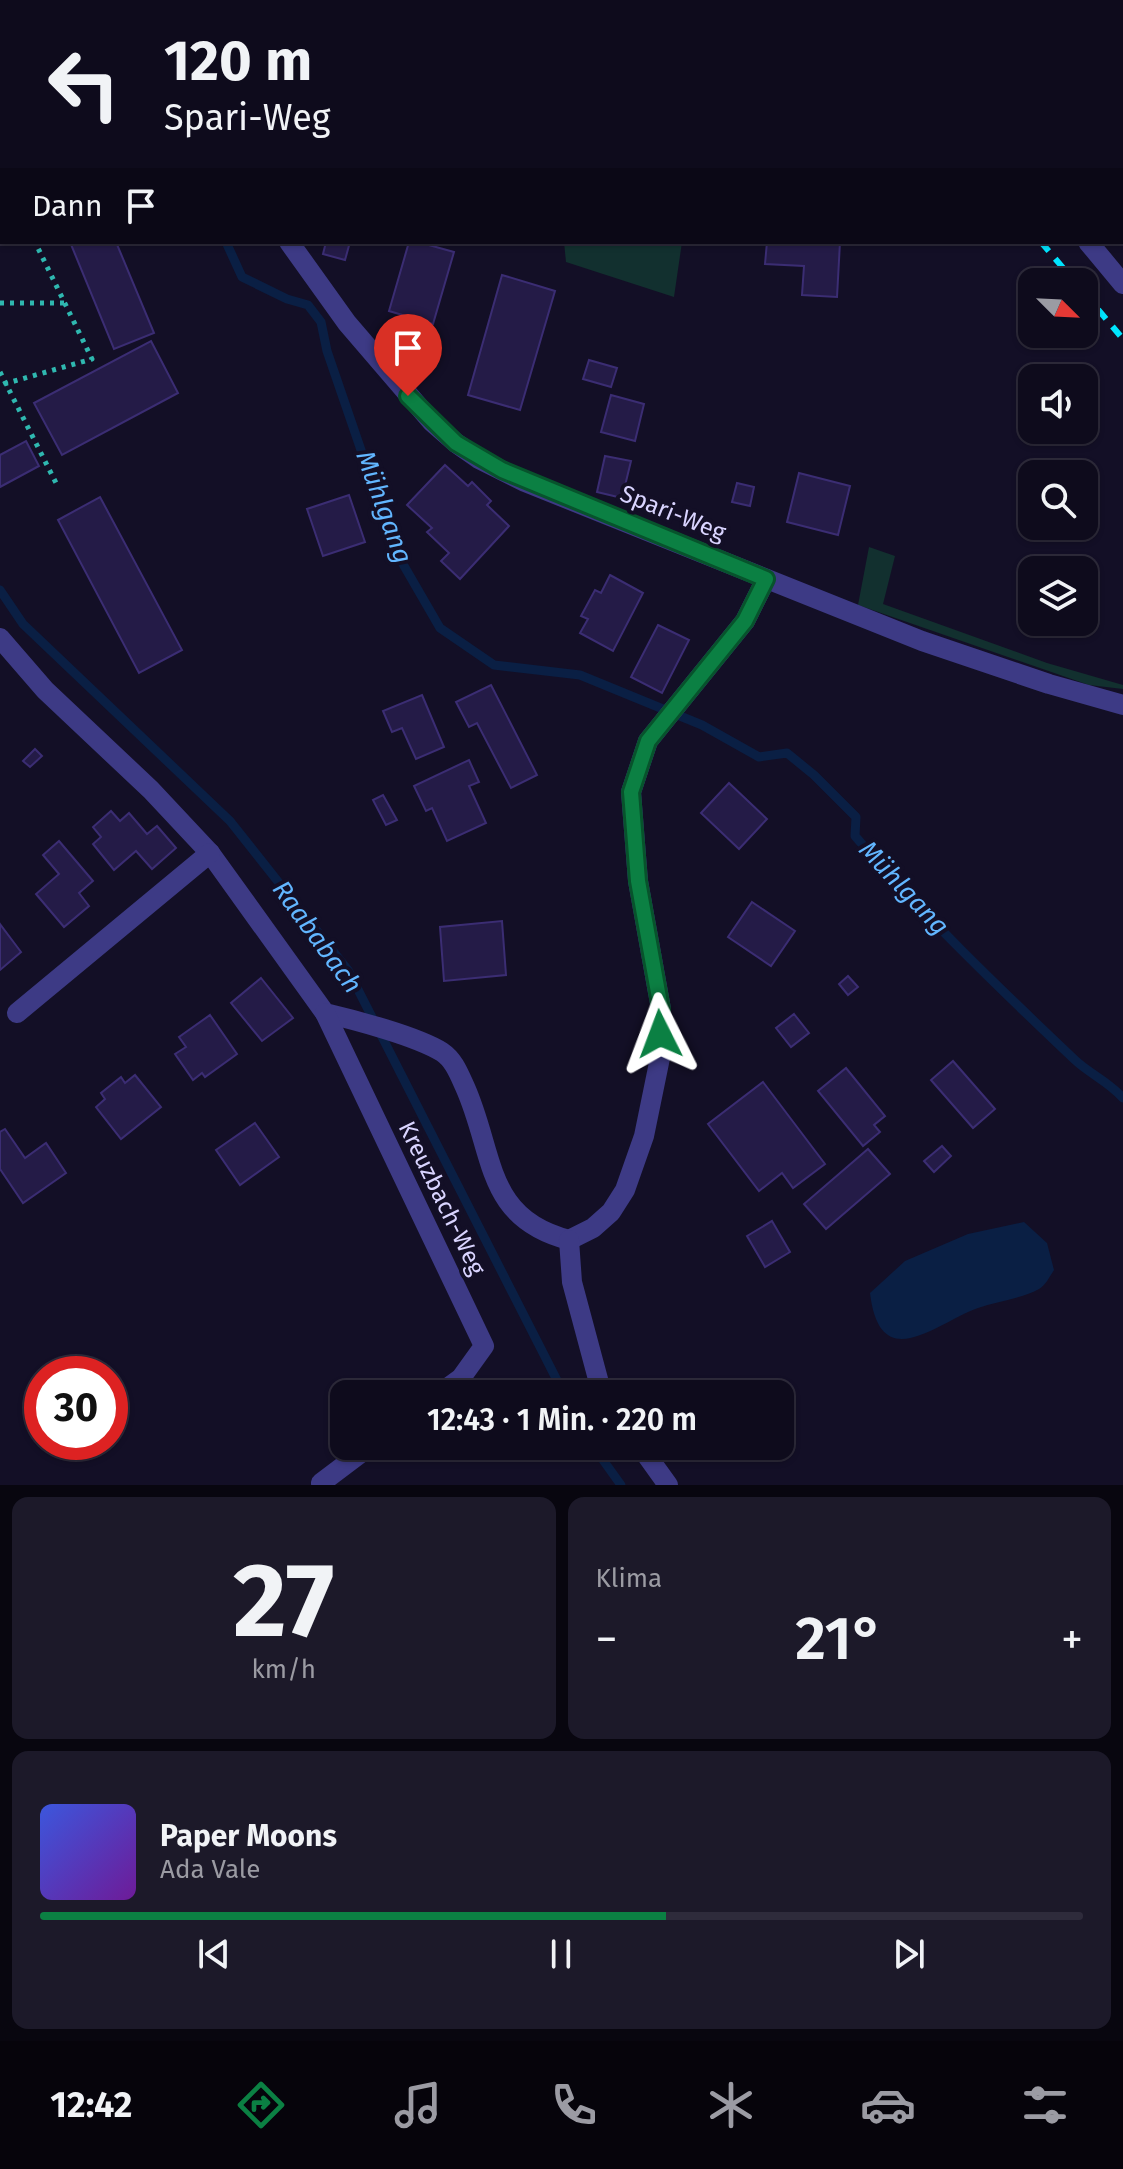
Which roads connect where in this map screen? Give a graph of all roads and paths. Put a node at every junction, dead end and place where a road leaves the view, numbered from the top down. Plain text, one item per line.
1 (36, 244) edge
2 (290, 244) edge
3 (1090, 244) edge
4 (1123, 284) edge
5 (0, 303) edge
6 (66, 303) junction
7 (0, 372) edge
8 (4, 384) junction
9 (56, 483) dead end
10 (766, 579) junction
11 (0, 638) edge
12 (1123, 705) edge
13 (210, 853) junction
14 (17, 1013) dead end
15 (325, 1013) junction
16 (569, 1240) junction
17 (458, 1380) edge
18 (598, 1380) edge
19 (351, 1460) edge
20 (650, 1460) edge
21 (321, 1483) dead end
22 (668, 1485) edge

1 - 6 path
2 - 10 street, Spari-Weg
3 - 4 street
5 - 6 path
6 - 8 path
7 - 8 path
8 - 9 path
10 - 12 street, Spari-Weg
10 - 16 street
11 - 13 street, Kreuzbach-Weg
13 - 14 street
13 - 15 street, Kreuzbach-Weg
15 - 16 street
15 - 17 street, Kreuzbach-Weg
16 - 18 street
19 - 21 street
20 - 22 street

